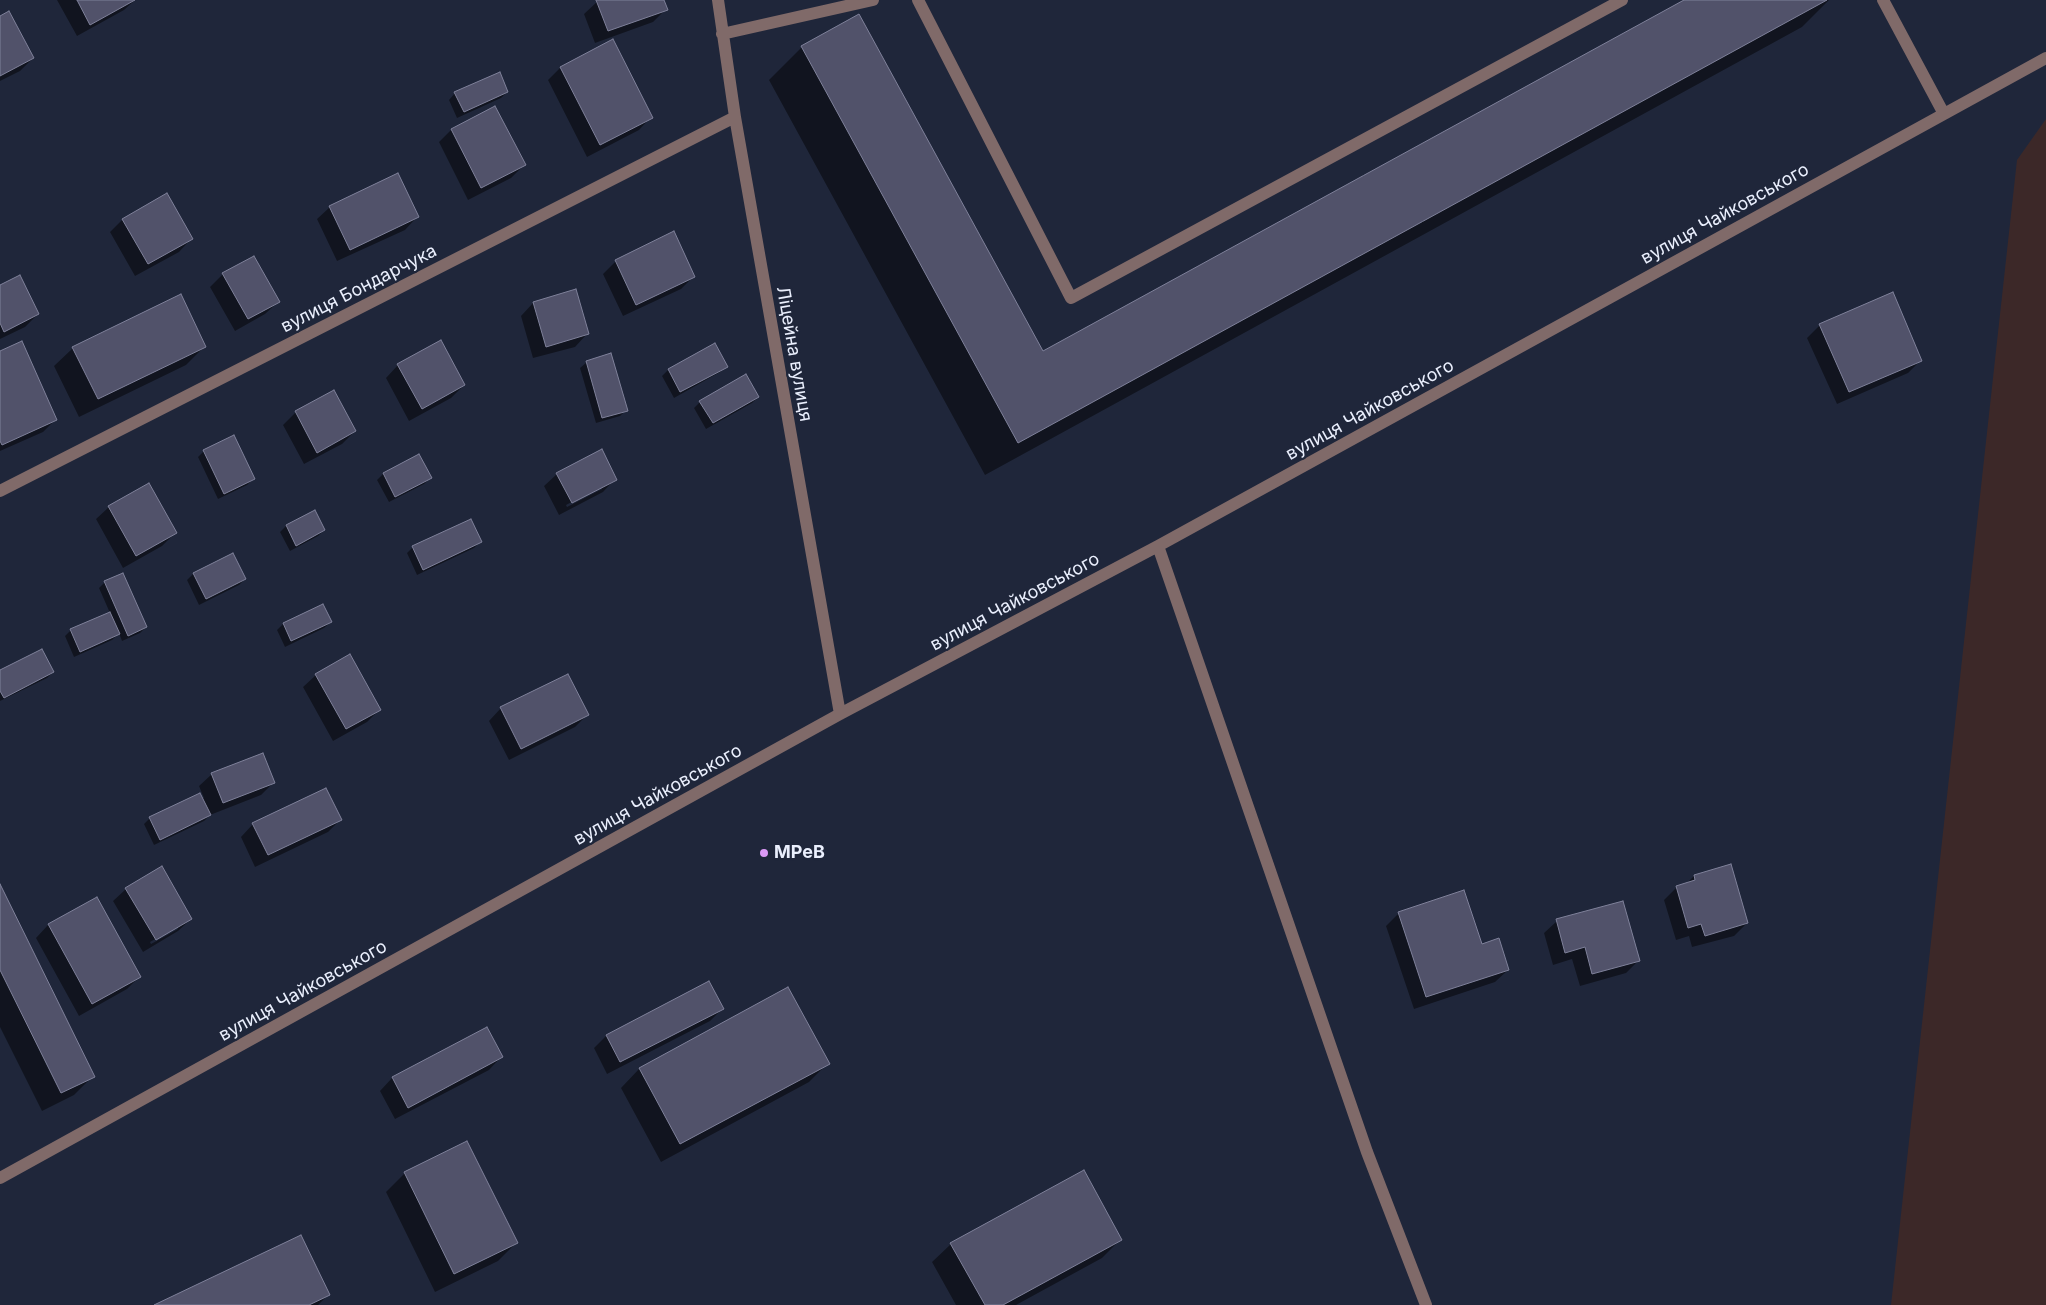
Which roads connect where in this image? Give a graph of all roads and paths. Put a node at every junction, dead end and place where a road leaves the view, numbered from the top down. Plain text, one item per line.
1 (718, 0) edge
2 (873, 0) edge
3 (918, 0) edge
4 (1622, 0) edge
5 (1883, 0) edge
6 (722, 34) junction
7 (2046, 58) edge
8 (1944, 114) junction
9 (735, 117) junction
10 (0, 491) edge
11 (1158, 546) junction
12 (840, 714) junction
13 (0, 1178) edge
14 (1426, 1305) edge

1 - 6 street, Ліцейна вулиця
2 - 6 street
3 - 4 street
5 - 8 street
6 - 9 street, Ліцейна вулиця
7 - 8 street, вулиця Чайковського
8 - 11 street, вулиця Чайковського
9 - 10 street, вулиця Бондарчука
9 - 12 street, Ліцейна вулиця
11 - 12 street, вулиця Чайковського
11 - 14 street
12 - 13 street, вулиця Чайковського

